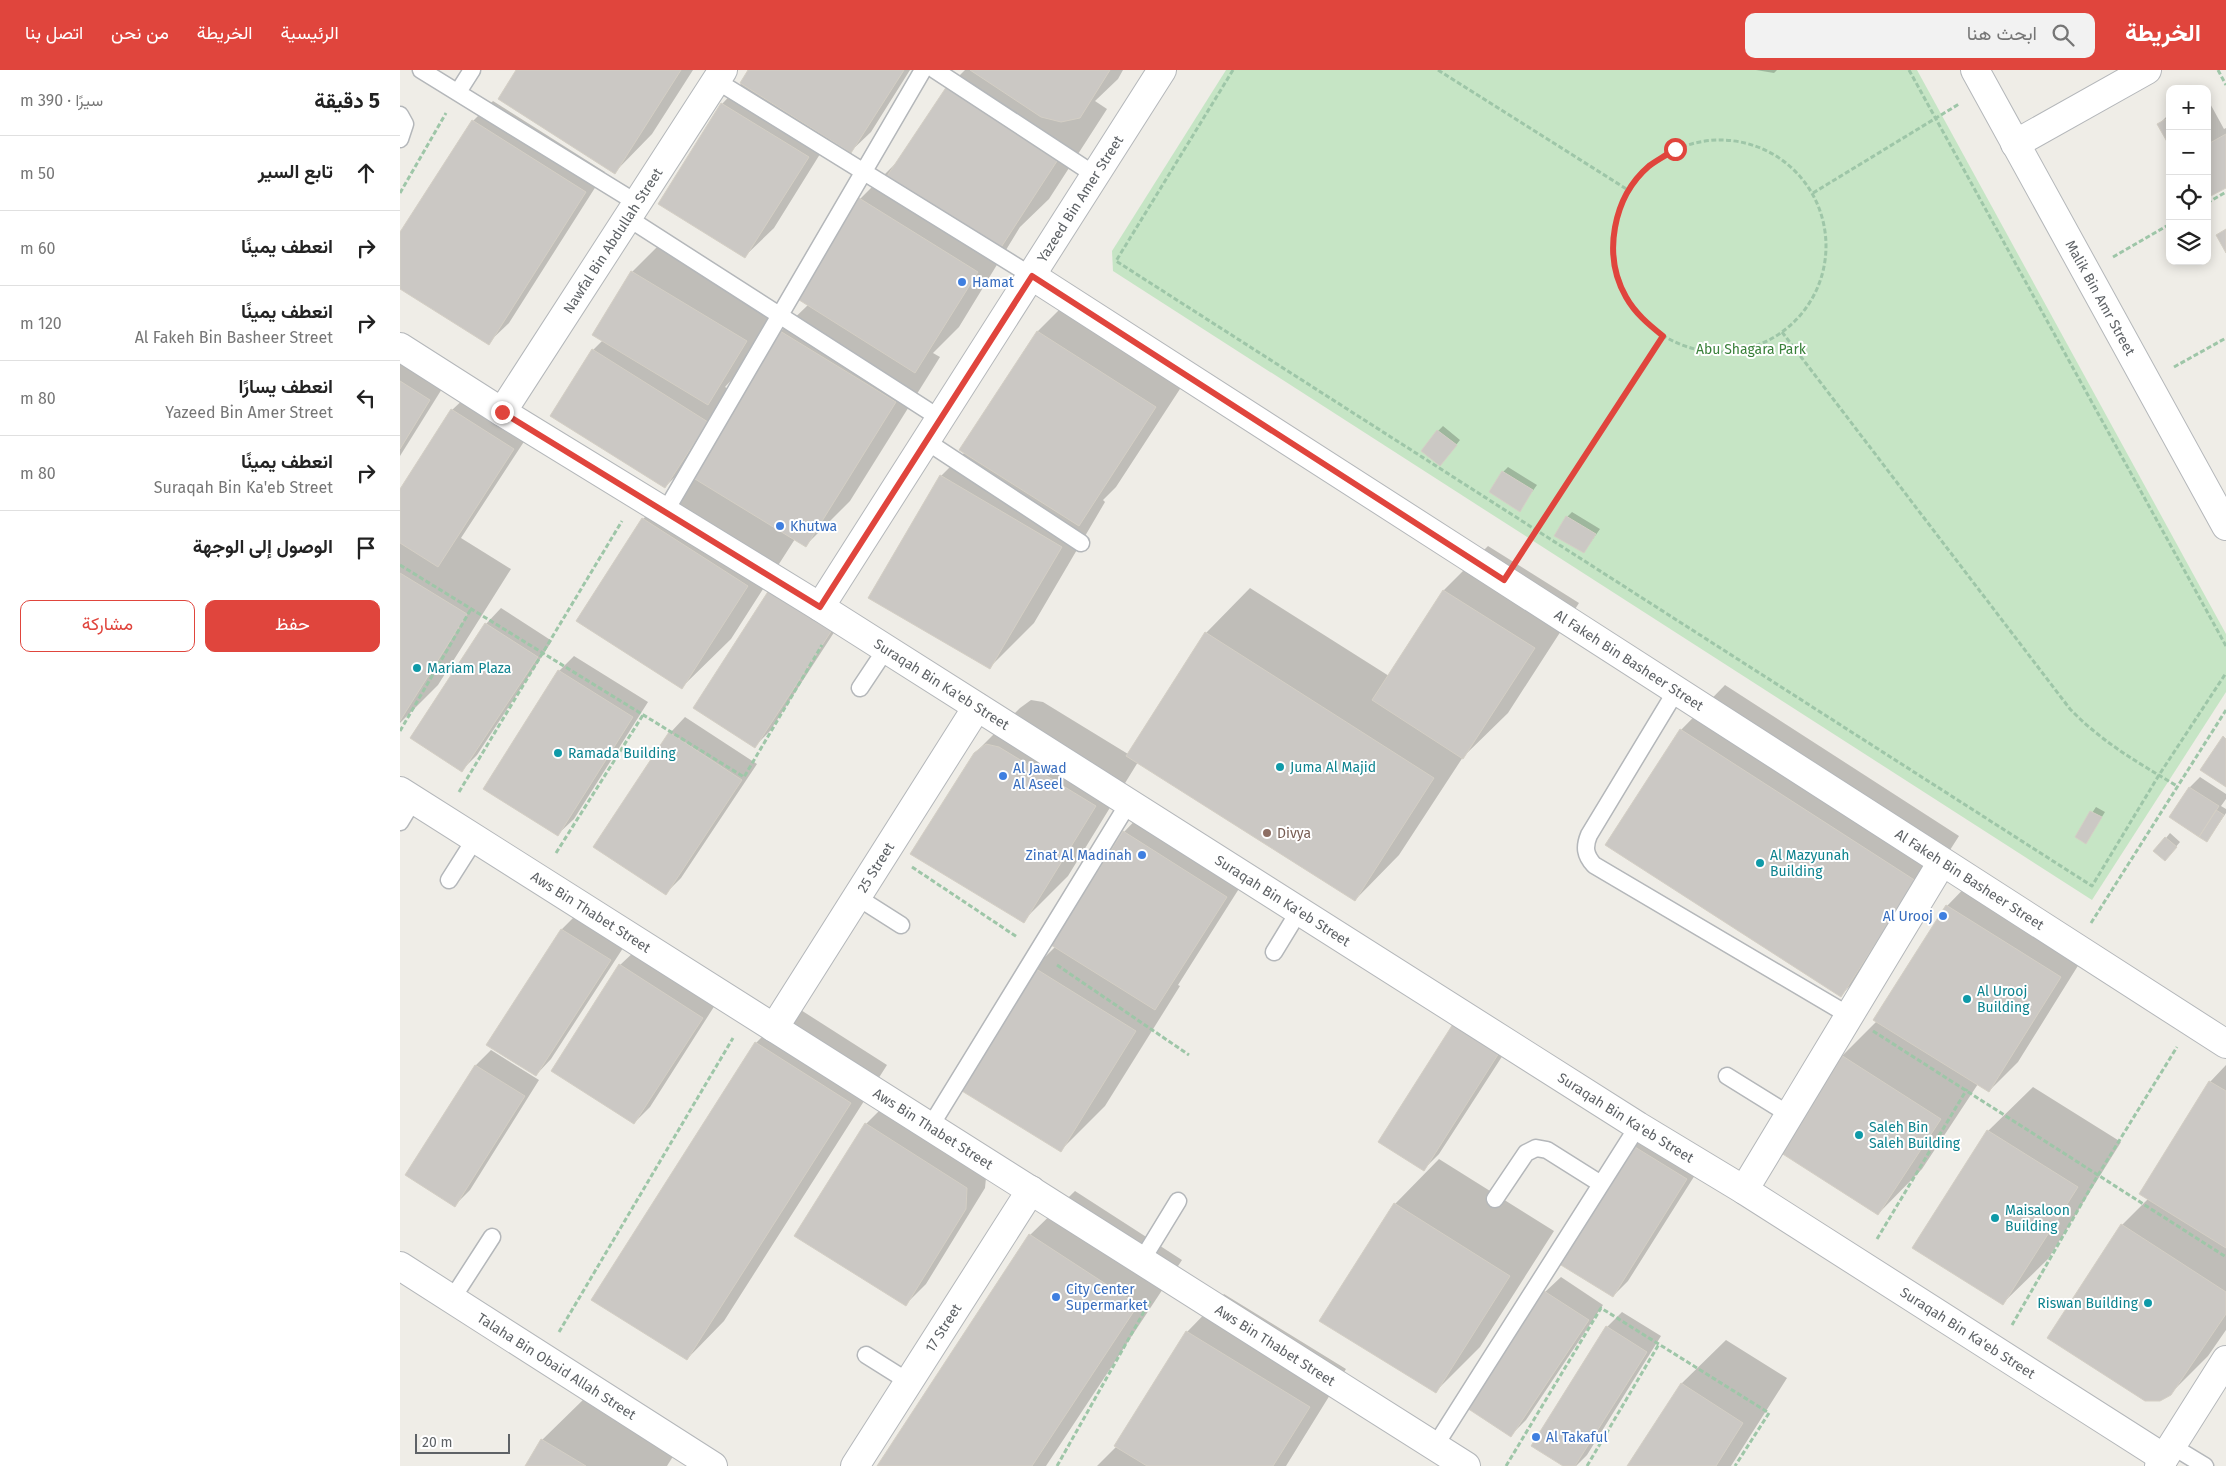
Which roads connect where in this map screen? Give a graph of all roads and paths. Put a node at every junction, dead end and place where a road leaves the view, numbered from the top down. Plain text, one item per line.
1 (421, 70) edge
2 (472, 70) edge
3 (924, 70) edge
4 (935, 70) edge
5 (1162, 70) edge
6 (1233, 70) edge
7 (1438, 70) edge
8 (1909, 70) edge
9 (2147, 70) edge
10 (2218, 70) edge
11 (720, 75) edge
12 (1980, 79) edge
13 (2226, 85) edge
14 (458, 92) junction
15 (400, 116) edge
16 (1935, 118) junction
17 (400, 139) edge
18 (2015, 144) junction
19 (864, 172) junction
20 (1095, 175) junction
21 (1628, 190) junction
22 (2226, 192) edge
23 (400, 193) edge
24 (1812, 193) junction
25 (2211, 200) edge
26 (632, 211) junction
27 (2166, 226) edge
28 (2086, 272) junction
29 (1032, 276) junction
30 (780, 316) junction
31 (1782, 332) junction
32 (1663, 336) junction
33 (2226, 338) edge
34 (400, 347) edge
35 (2147, 383) junction
36 (502, 412) junction
37 (941, 419) junction
38 (926, 441) junction
39 (638, 496) junction
40 (665, 512) junction
41 (2226, 526) edge
42 (1536, 530) junction
43 (1081, 543) dead end
44 (400, 565) edge
45 (1504, 580) junction
46 (471, 609) junction
47 (829, 613) junction
48 (2226, 646) edge
49 (886, 649) junction
50 (543, 653) junction
51 (2226, 673) edge
52 (860, 688) dead end
53 (1676, 691) junction
54 (977, 707) junction
55 (2226, 710) edge
56 (643, 715) junction
57 (400, 731) edge
58 (2159, 775) junction
59 (2177, 786) junction
60 (405, 804) edge
61 (1128, 804) junction
62 (443, 818) junction
63 (475, 839) junction
64 (1942, 862) junction
65 (540, 879) junction
66 (449, 880) dead end
67 (857, 897) junction
68 (1299, 911) junction
69 (900, 925) dead end
70 (2076, 947) junction
71 (1274, 952) dead end
72 (749, 1012) junction
73 (1850, 1016) junction
74 (2192, 1023) junction
75 (774, 1028) junction
76 (2226, 1044) edge
77 (1727, 1076) dead end
78 (1967, 1089) junction
79 (1790, 1115) junction
80 (1638, 1126) junction
81 (930, 1127) junction
82 (2098, 1175) junction
83 (1602, 1184) junction
84 (1031, 1190) junction
85 (1744, 1190) junction
86 (1495, 1199) dead end
87 (1178, 1201) dead end
88 (492, 1237) dead end
89 (2226, 1257) edge
90 (1142, 1260) junction
91 (1861, 1265) junction
92 (400, 1266) edge
93 (1164, 1275) junction
94 (452, 1299) junction
95 (1659, 1344) junction
96 (1996, 1352) junction
97 (866, 1355) dead end
98 (544, 1358) junction
99 (2226, 1360) edge
100 (909, 1382) junction
101 (2219, 1387) edge
102 (1435, 1446) junction
103 (2165, 1457) edge
104 (713, 1466) edge
105 (855, 1466) edge
106 (1056, 1466) edge
107 (1466, 1466) edge
108 (1506, 1466) edge
109 (1587, 1466) edge
110 (1735, 1466) edge
111 (2205, 1466) edge

1 - 14 lane
2 - 14 lane
3 - 19 lane
4 - 20 lane
5 - 20 street, Yazeed Bin Amer Street
6 - 42 path
7 - 21 path
8 - 16 path
9 - 18 street
10 - 13 path
11 - 19 lane
11 - 26 street, Nawfal Bin Abdullah Street
12 - 16 path
12 - 18 street, Malik Bin Amr Street
14 - 23 path
14 - 26 lane
15 - 17 lane
16 - 24 path
16 - 48 path
18 - 28 street, Malik Bin Amr Street
19 - 29 lane
19 - 30 lane
20 - 29 street, Yazeed Bin Amer Street
21 - 24 path
21 - 32 path
22 - 25 path
24 - 31 path
26 - 30 lane
26 - 36 street, Nawfal Bin Abdullah Street
27 - 28 path
28 - 35 street, Malik Bin Amr Street
29 - 37 street, Yazeed Bin Amer Street
29 - 45 street, Al Fakeh Bin Basheer Street
30 - 37 lane
30 - 40 lane
31 - 32 path
31 - 58 path
32 - 42 path
33 - 35 path
34 - 36 street, Suraqah Bin Ka'eb Street
35 - 41 street, Malik Bin Amr Street
36 - 39 street, Suraqah Bin Ka'eb Street
37 - 38 street, Yazeed Bin Amer Street
38 - 43 lane
38 - 47 street, Yazeed Bin Amer Street
39 - 40 street, Suraqah Bin Ka'eb Street
39 - 50 path
40 - 47 street, Suraqah Bin Ka'eb Street
42 - 45 path
42 - 58 path
44 - 46 path
45 - 53 street, Al Fakeh Bin Basheer Street
46 - 50 path
46 - 57 path
47 - 49 street, Suraqah Bin Ka'eb Street
47 - 56 path
49 - 52 lane
49 - 54 street, Suraqah Bin Ka'eb Street
50 - 56 path
50 - 62 path
51 - 58 path
53 - 64 street, Al Fakeh Bin Basheer Street
53 - 73 lane
54 - 61 street, Suraqah Bin Ka'eb Street
54 - 67 street, 25 Street
55 - 59 path
56 - 65 path
58 - 59 path
59 - 70 path
60 - 62 street, Aws Bin Thabet Street
61 - 68 street, Suraqah Bin Ka'eb Street
61 - 81 lane
62 - 63 street, Aws Bin Thabet Street
63 - 65 street, Aws Bin Thabet Street
63 - 66 lane
64 - 70 street, Al Fakeh Bin Basheer Street
64 - 73 street
65 - 72 street, Aws Bin Thabet Street
67 - 69 lane
67 - 75 street, 25 Street
68 - 71 lane
68 - 80 street, Suraqah Bin Ka'eb Street
70 - 74 street, Al Fakeh Bin Basheer Street
72 - 75 street, Aws Bin Thabet Street
72 - 98 path
73 - 78 path
73 - 79 street
74 - 76 street, Al Fakeh Bin Basheer Street
74 - 82 path
75 - 81 street, Aws Bin Thabet Street
77 - 79 lane
78 - 82 path
78 - 91 path
79 - 85 street
80 - 83 lane
80 - 85 street, Suraqah Bin Ka'eb Street
81 - 84 street, Aws Bin Thabet Street
82 - 89 path
82 - 96 path
83 - 86 lane
83 - 102 lane
84 - 90 street, Aws Bin Thabet Street
84 - 100 street, 17 Street
85 - 91 street, Suraqah Bin Ka'eb Street
87 - 90 lane
88 - 94 lane
90 - 93 street, Aws Bin Thabet Street
91 - 96 street, Suraqah Bin Ka'eb Street
92 - 94 street, Talaha Bin Obaid Allah Street
93 - 102 street, Aws Bin Thabet Street
93 - 106 path
94 - 98 street, Talaha Bin Obaid Allah Street
95 - 108 path
95 - 109 path
95 - 110 path
96 - 103 street, Suraqah Bin Ka'eb Street
97 - 100 lane
98 - 104 street, Talaha Bin Obaid Allah Street
99 - 101 street
100 - 105 street, 17 Street
101 - 103 street
102 - 107 street, Aws Bin Thabet Street
103 - 111 lane

